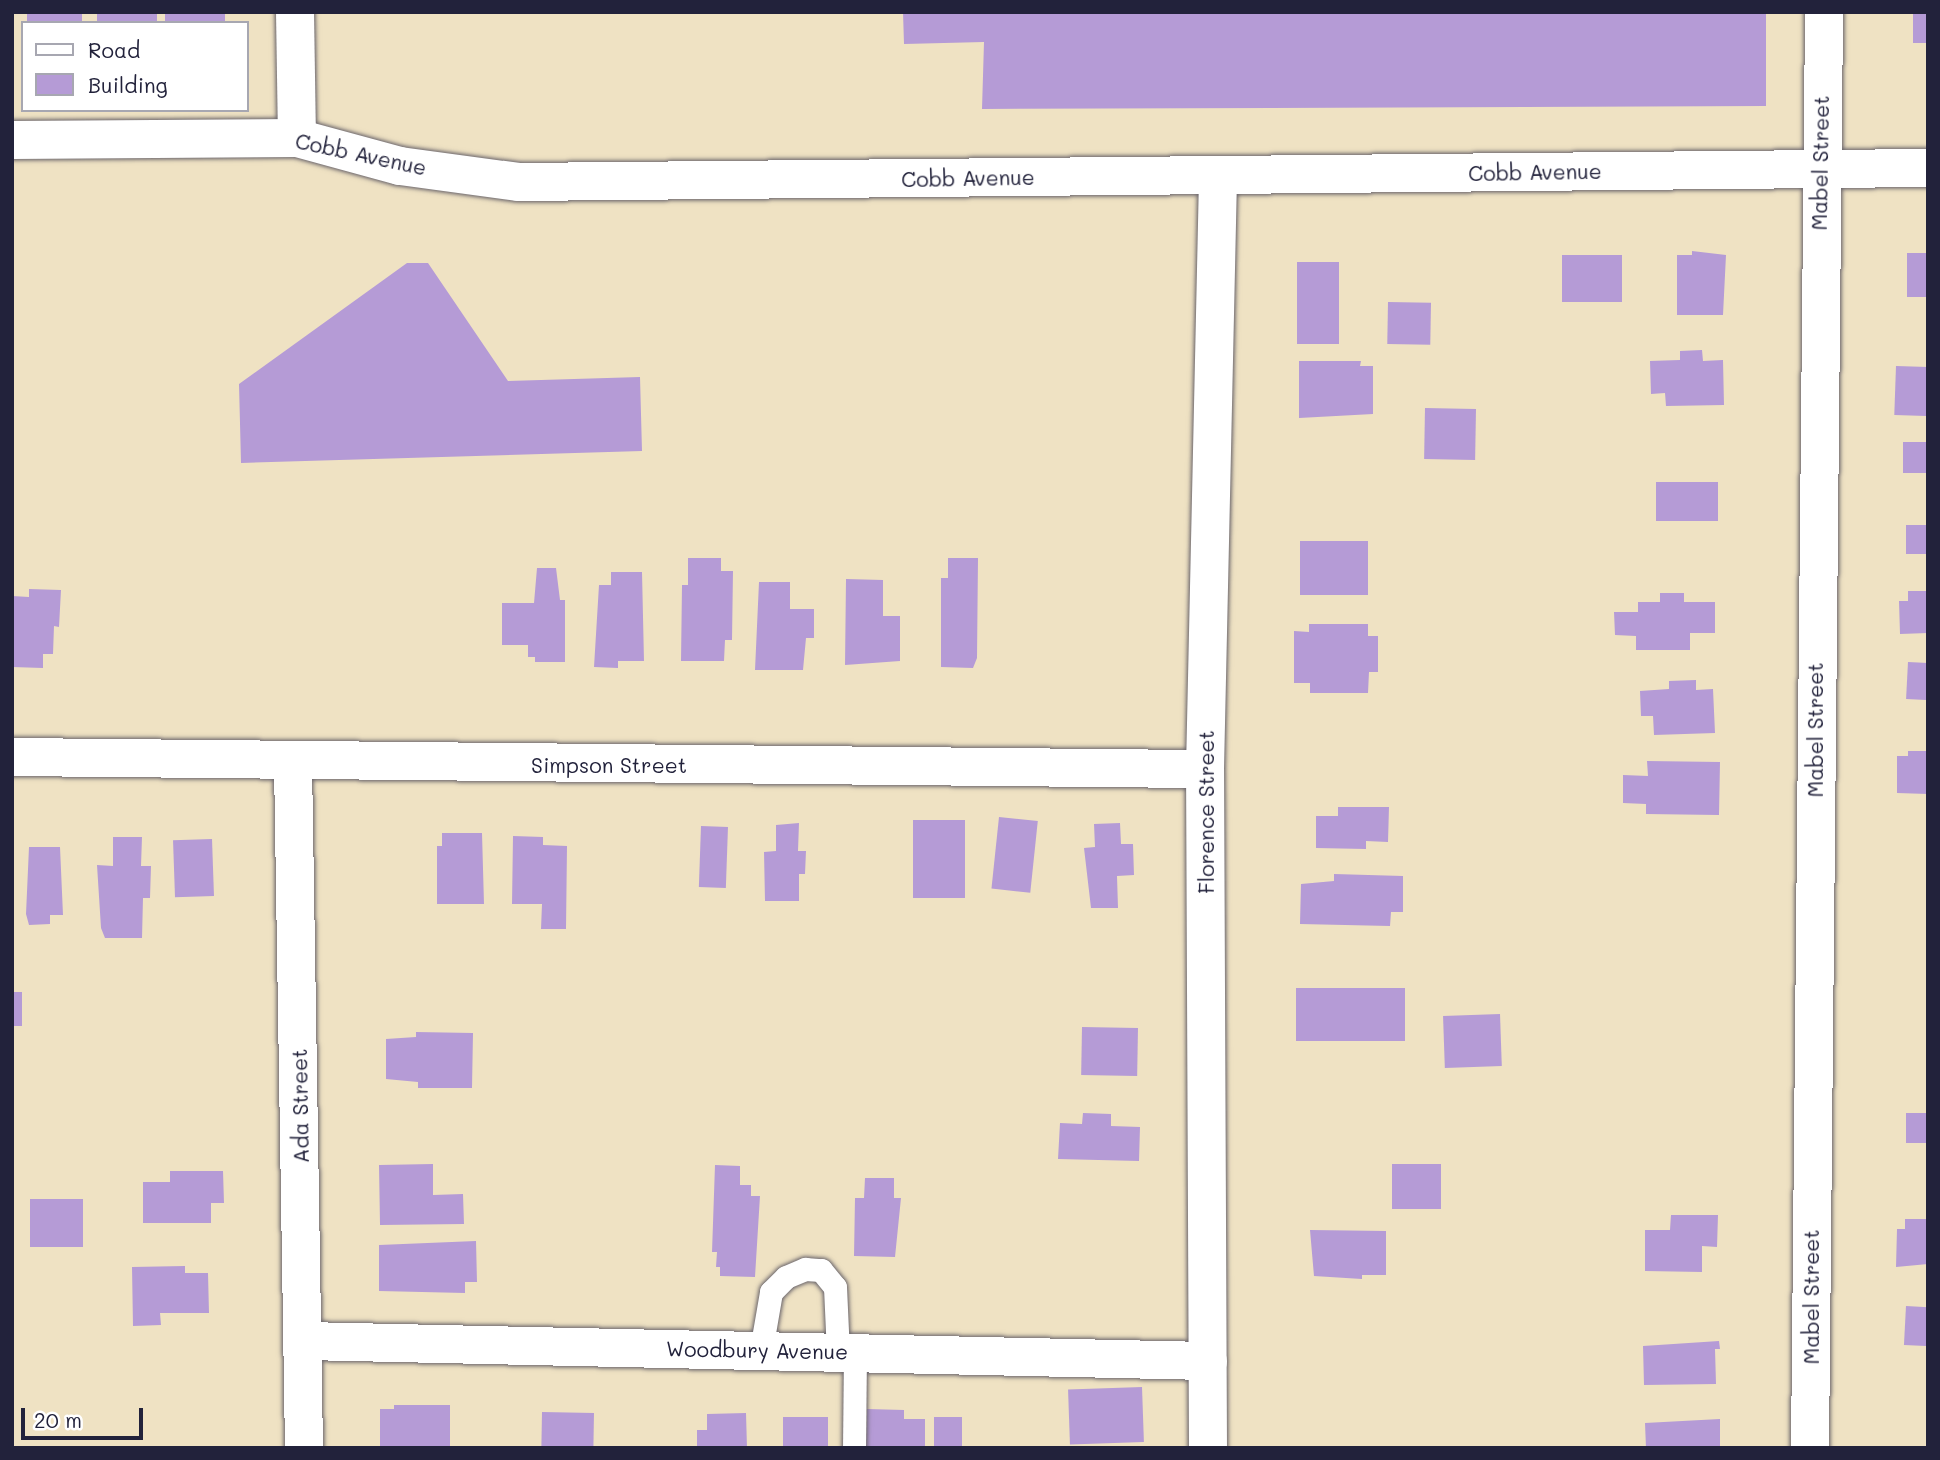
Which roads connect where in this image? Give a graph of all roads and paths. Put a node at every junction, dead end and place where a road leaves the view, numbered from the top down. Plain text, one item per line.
1 (295, 12) edge
2 (1824, 12) edge
3 (297, 138) junction
4 (12, 139) edge
5 (1819, 168) junction
6 (1928, 169) edge
7 (1218, 176) junction
8 (12, 758) edge
9 (293, 764) junction
10 (1205, 769) junction
11 (305, 1341) junction
12 (761, 1350) junction
13 (847, 1352) junction
14 (1208, 1361) junction
15 (304, 1448) edge
16 (854, 1448) edge
17 (1208, 1448) edge
18 (1810, 1448) edge

1 - 3 street
2 - 5 street, Mabel Street
3 - 4 street, Cobb Avenue
3 - 7 street, Cobb Avenue
5 - 6 street, Cobb Avenue
5 - 7 street, Cobb Avenue
5 - 18 street, Mabel Street
7 - 10 street, Florence Street
8 - 9 street, Simpson Street
9 - 10 street, Simpson Street
9 - 11 street, Ada Street
10 - 14 street, Florence Street
11 - 12 street, Woodbury Avenue
11 - 15 street, Ada Street
12 - 13 street, Woodbury Avenue
12 - 13 lane
13 - 14 street, Woodbury Avenue
13 - 16 lane
14 - 17 street, Florence Street

